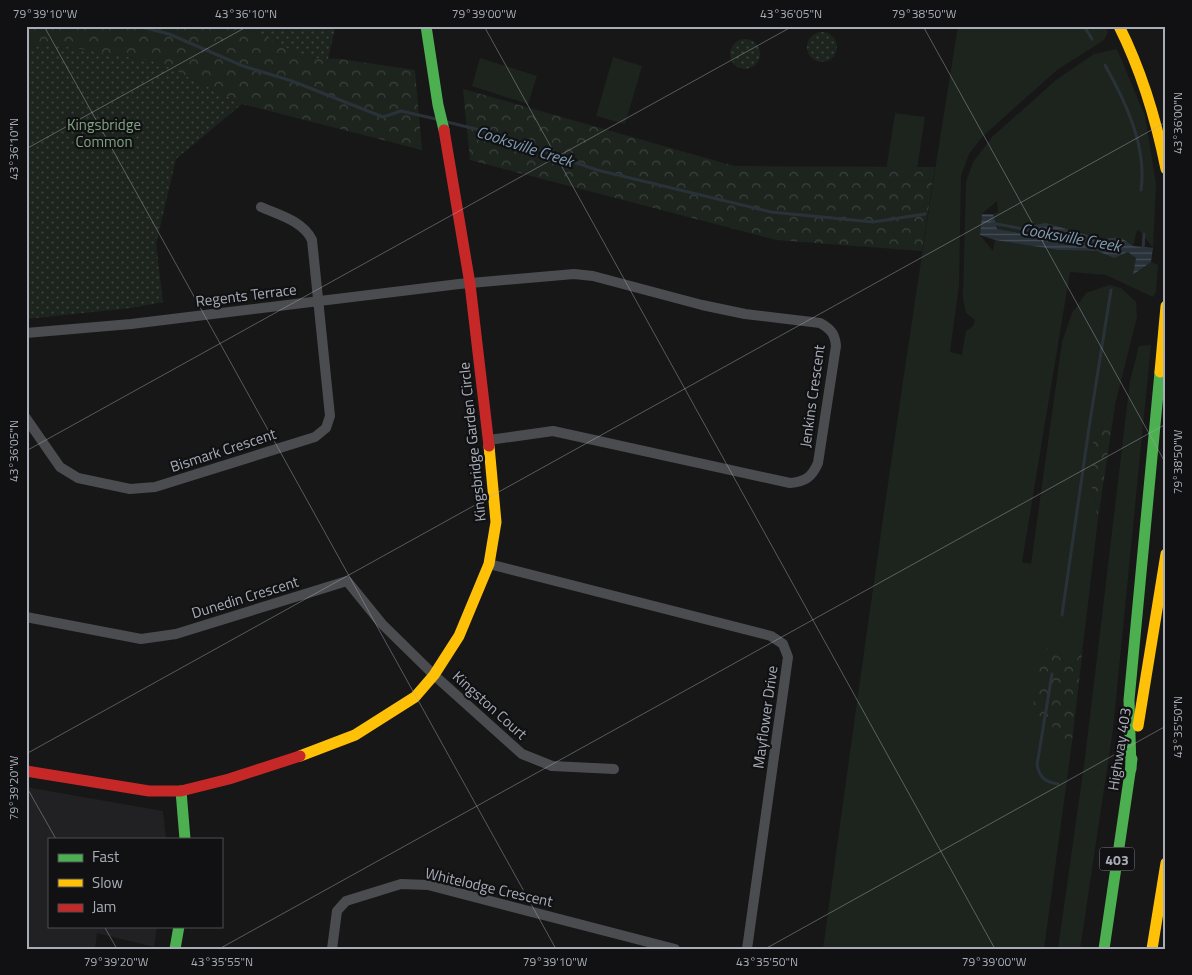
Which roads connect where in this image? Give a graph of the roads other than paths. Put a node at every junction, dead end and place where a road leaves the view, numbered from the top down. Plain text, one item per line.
1 (426, 26) edge
2 (1119, 26) edge
3 (1166, 169) edge
4 (260, 207) dead end
5 (470, 284) junction
6 (319, 301) junction
7 (1166, 306) edge
8 (26, 333) edge
9 (26, 418) edge
10 (489, 440) junction
11 (1166, 554) edge
12 (489, 564) junction
13 (26, 617) edge
14 (434, 675) junction
15 (614, 769) dead end
16 (1131, 769) junction
17 (26, 771) edge
18 (181, 791) junction
19 (185, 838) edge
20 (1166, 863) edge
21 (179, 928) edge
22 (175, 949) edge
23 (332, 949) edge
24 (675, 949) edge
25 (747, 949) edge
26 (1104, 949) edge
27 (1152, 949) edge

1 - 5 main road, Kingsbridge Garden Circle
2 - 3 main road
4 - 6 street, Bismark Crescent
5 - 6 street, Regents Terrace
5 - 10 main road, Kingsbridge Garden Circle
5 - 10 street, Jenkins Crescent
6 - 8 street, Regents Terrace
6 - 9 street, Bismark Crescent
7 - 16 main road
10 - 12 main road, Kingsbridge Garden Circle
11 - 16 main road, Highway 403 / 403
12 - 14 main road, Kingsbridge Garden Circle
12 - 25 street, Mayflower Drive
13 - 14 street, Dunedin Crescent
14 - 15 street, Kingston Court
14 - 18 main road, Kingsbridge Garden Circle
16 - 26 main road, Highway 403 / 403
17 - 18 main road, Kingsbridge Garden Circle
18 - 19 main road
20 - 27 main road
21 - 22 main road
23 - 24 street, Whitelodge Crescent

